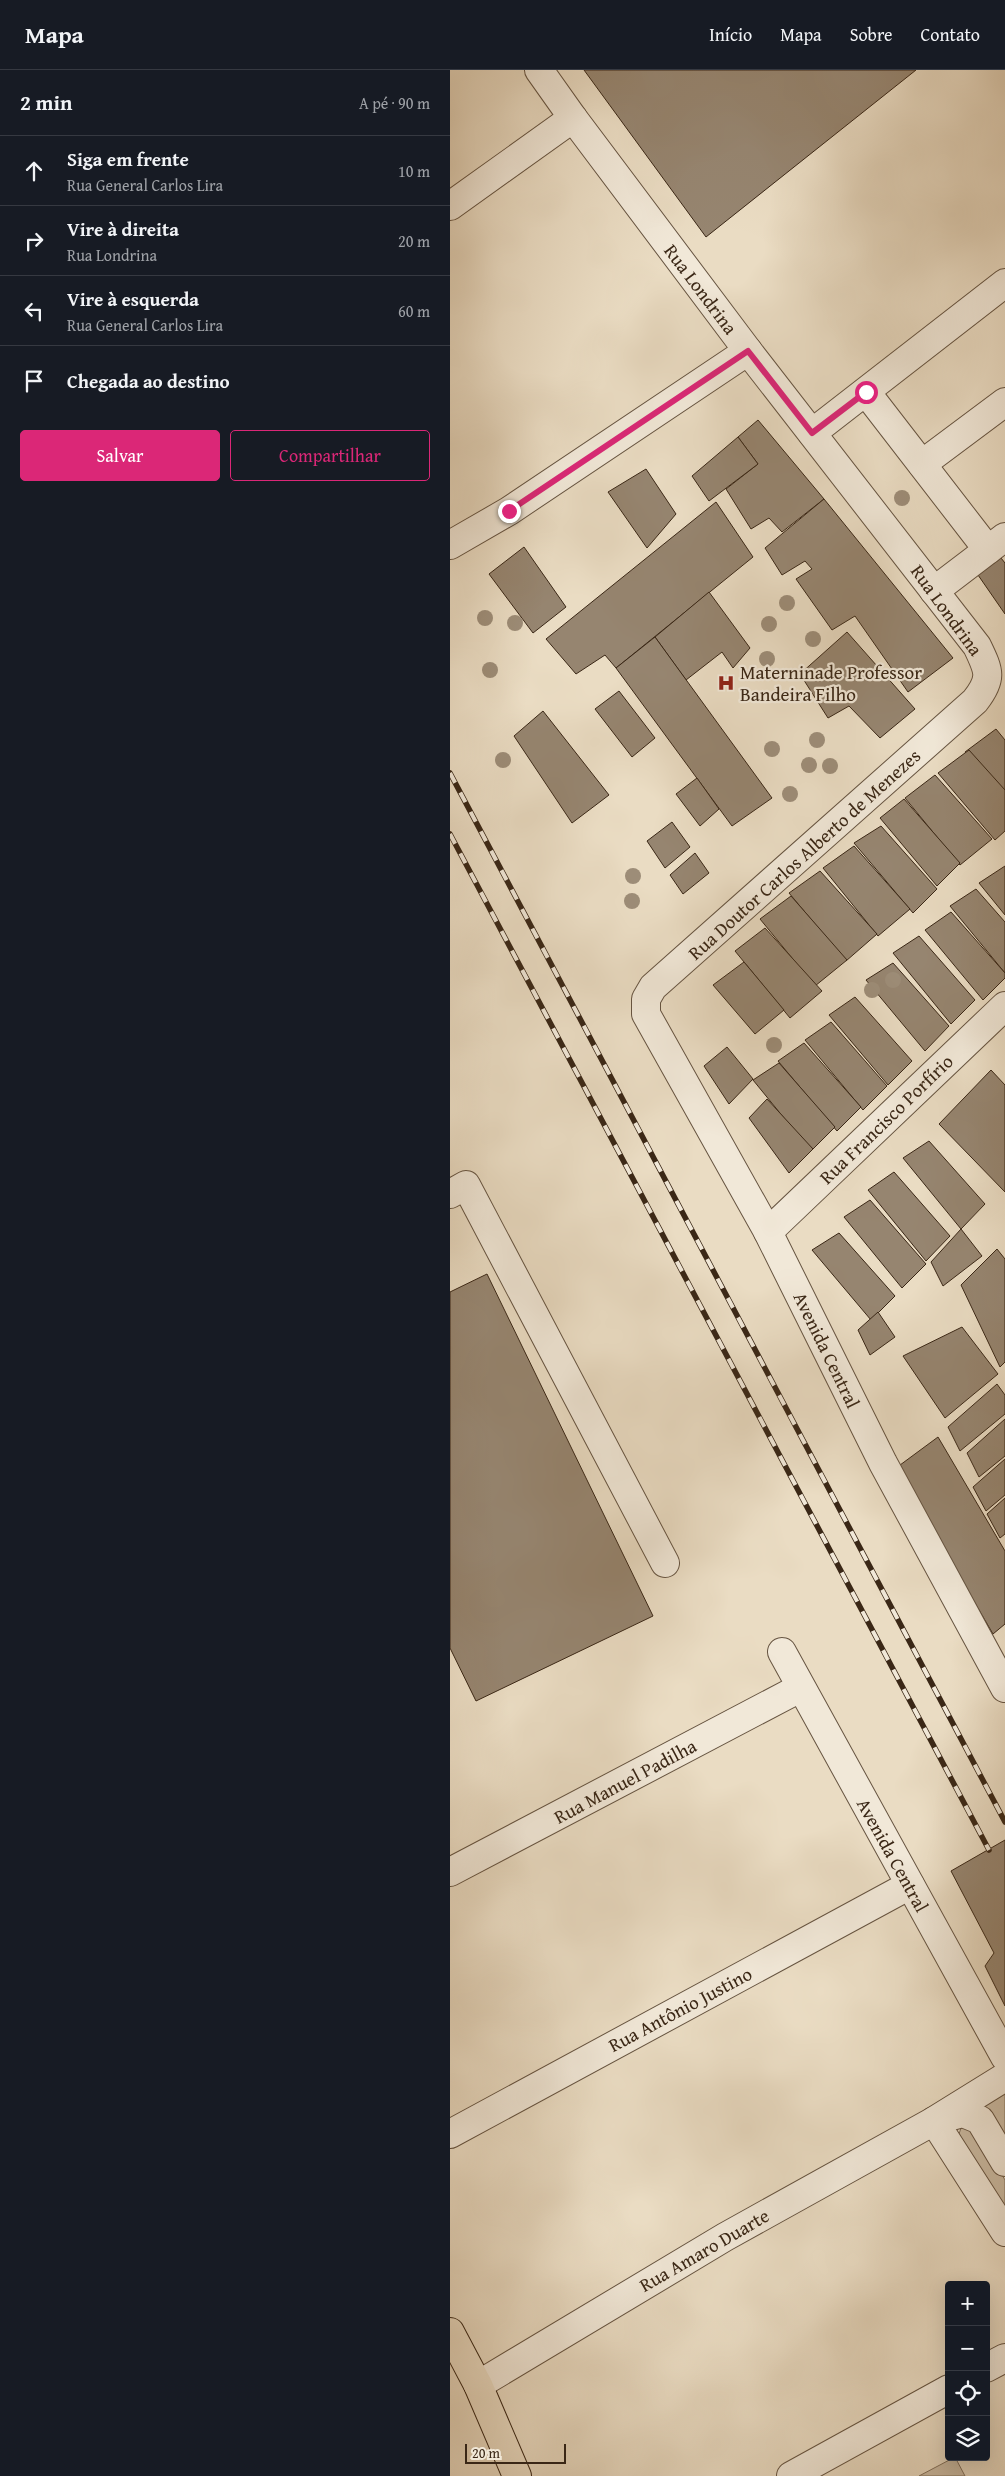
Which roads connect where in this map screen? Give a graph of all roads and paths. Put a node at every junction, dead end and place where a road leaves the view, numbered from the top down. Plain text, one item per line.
1 (539, 70) edge
2 (573, 118) junction
3 (450, 206) edge
4 (1005, 283) edge
5 (748, 351) junction
6 (866, 392) junction
7 (1005, 402) edge
8 (812, 433) junction
9 (922, 464) junction
10 (996, 543) edge
11 (450, 545) edge
12 (934, 591) junction
13 (975, 702) joint
14 (1005, 1006) edge
15 (646, 1014) joint
16 (450, 1194) edge
17 (768, 1232) junction
18 (665, 1563) dead end
19 (782, 1652) dead end
20 (997, 1654) edge
21 (800, 1688) junction
22 (1005, 1688) edge
23 (450, 1872) edge
24 (910, 1885) junction
25 (1005, 2057) edge
26 (1005, 2077) edge
27 (934, 2121) junction
28 (450, 2134) edge
29 (1005, 2162) edge
30 (1005, 2232) edge
31 (450, 2332) edge
32 (1005, 2358) edge
33 (990, 2366) edge
34 (478, 2385) junction
35 (945, 2391) edge
36 (517, 2476) edge
37 (791, 2476) edge

1 - 2 street, Rua Londrina
2 - 3 street
2 - 5 street, Rua Londrina
4 - 6 street
5 - 8 street, Rua Londrina
5 - 11 street
6 - 8 street
6 - 9 street
7 - 9 street
8 - 12 street, Rua Londrina
9 - 10 street
10 - 12 street
12 - 13 street, Rua Londrina
13 - 15 street, Rua Doutor Carlos Alberto de Menezes
14 - 17 street, Rua Francisco Porfírio
15 - 17 street, Avenida Central
16 - 18 street
17 - 20 street, Avenida Central
19 - 21 street, Avenida Central
20 - 22 street, Avenida Central
21 - 23 street, Rua Manuel Padilha
21 - 24 street, Avenida Central
24 - 25 street, Avenida Central
24 - 28 street, Rua Antônio Justino
26 - 27 street
27 - 29 street
27 - 30 street
27 - 34 street, Rua Amaro Duarte
31 - 34 main road
32 - 33 street
34 - 36 main road
35 - 37 street

